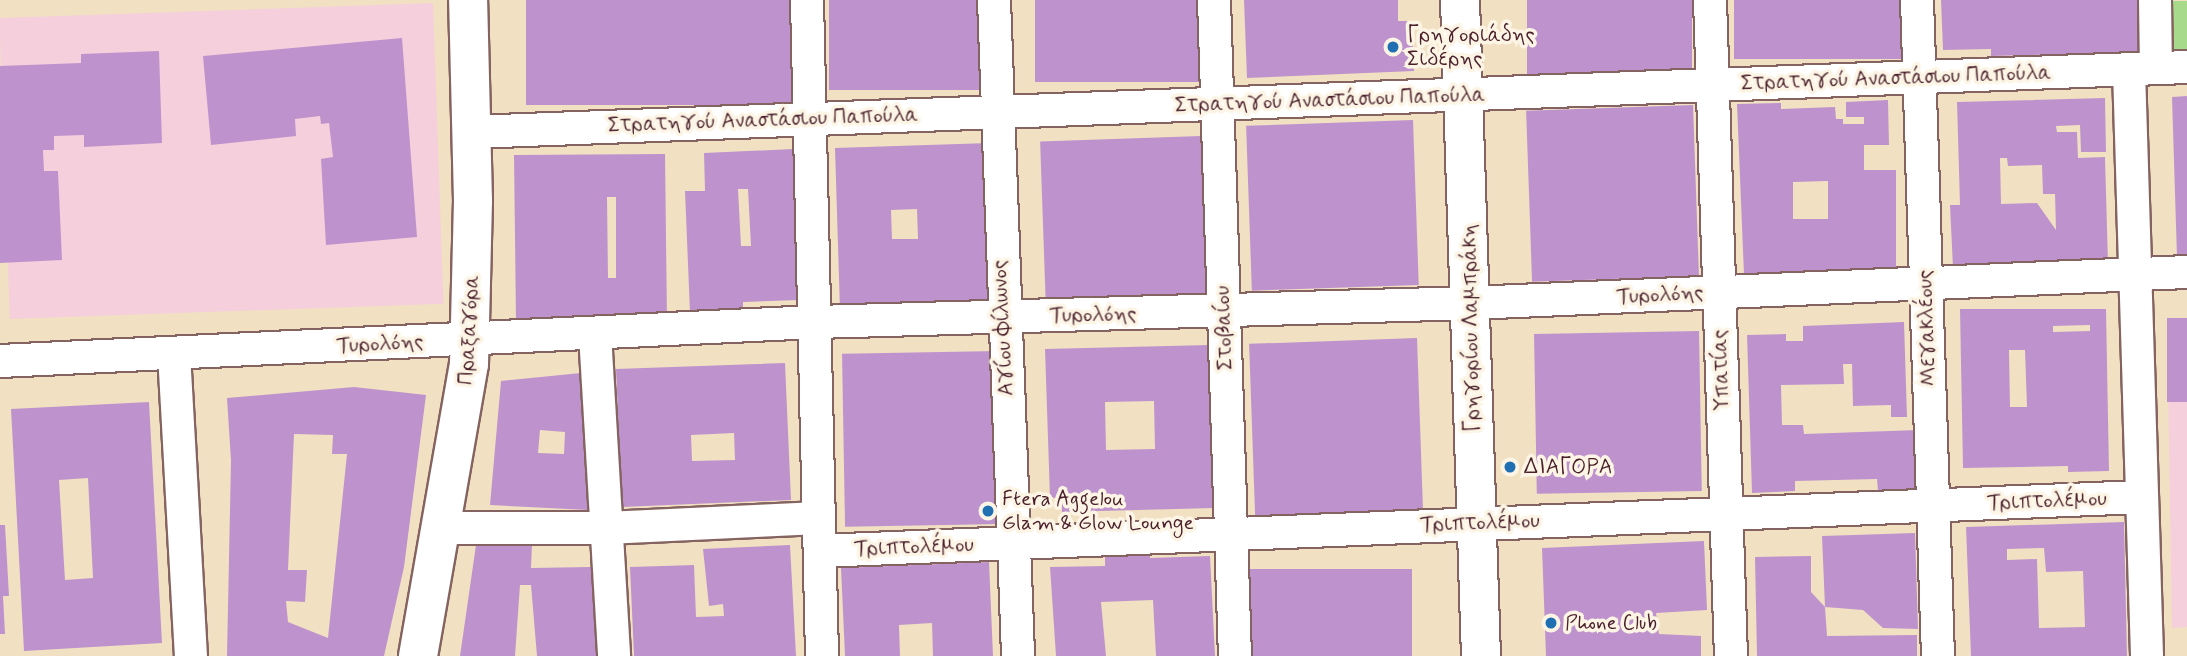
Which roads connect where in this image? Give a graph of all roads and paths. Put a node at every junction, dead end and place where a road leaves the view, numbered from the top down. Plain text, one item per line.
1 (468, 0) edge
2 (807, 0) edge
3 (994, 0) edge
4 (1214, 0) edge
5 (1460, 0) edge
6 (1710, 0) edge
7 (1917, 0) edge
8 (2155, 0) edge
9 (2187, 67) edge
10 (2142, 69) junction
11 (1919, 76) junction
12 (1712, 86) junction
13 (1464, 93) junction
14 (1218, 105) junction
15 (995, 112) junction
16 (811, 116) junction
17 (472, 132) junction
18 (2187, 272) edge
19 (2134, 274) junction
20 (1925, 284) junction
21 (1718, 292) junction
22 (1471, 303) junction
23 (1224, 312) junction
24 (1002, 317) junction
25 (816, 322) junction
26 (595, 334) junction
27 (470, 340) junction
28 (174, 353) junction
29 (0, 361) edge
30 (2141, 497) junction
31 (1933, 506) junction
32 (1727, 513) junction
33 (819, 518) junction
34 (1475, 523) junction
35 (443, 528) junction
36 (606, 528) junction
37 (1231, 534) junction
38 (1014, 542) junction
39 (820, 551) junction
40 (191, 656) edge
41 (418, 656) edge
42 (614, 656) edge
43 (822, 656) edge
44 (1018, 656) edge
45 (1235, 656) edge
46 (1481, 656) edge
47 (1731, 656) edge
48 (1938, 656) edge
49 (2147, 656) edge

1 - 17 street, Πραξαγόρα
2 - 16 street
3 - 15 street, Αγίου Φίλωνος
4 - 14 street, Στοβαίου
5 - 13 street, Γρηγορίου Λαμπράκη
6 - 12 street, Υπατίας
7 - 11 street, Μεγακλέους
8 - 10 street
9 - 10 street, Στρατηγού Αναστάσιου Παπούλα
10 - 11 street, Στρατηγού Αναστάσιου Παπούλα
10 - 19 street
11 - 12 street, Στρατηγού Αναστάσιου Παπούλα
11 - 20 street, Μεγακλέους
12 - 13 street, Στρατηγού Αναστάσιου Παπούλα
12 - 21 street, Υπατίας
13 - 14 street, Στρατηγού Αναστάσιου Παπούλα
13 - 22 street, Γρηγορίου Λαμπράκη
14 - 15 street, Στρατηγού Αναστάσιου Παπούλα
14 - 23 street, Στοβαίου
15 - 16 street, Στρατηγού Αναστάσιου Παπούλα
15 - 24 street, Αγίου Φίλωνος
16 - 17 street, Στρατηγού Αναστάσιου Παπούλα
16 - 25 street
17 - 27 street, Πραξαγόρα
18 - 19 street, Τυρολόης
19 - 20 street, Τυρολόης
19 - 30 street
20 - 21 street, Τυρολόης
20 - 31 street, Μεγακλέους
21 - 22 street, Τυρολόης
21 - 32 street, Υπατίας
22 - 23 street, Τυρολόης
22 - 34 street, Γρηγορίου Λαμπράκη
23 - 24 street, Τυρολόης
23 - 37 street, Στοβαίου
24 - 25 street, Τυρολόης
24 - 38 street, Αγίου Φίλωνος
25 - 26 street, Τυρολόης
25 - 33 street
26 - 27 street, Τυρολόης
26 - 36 street
27 - 28 street, Τυρολόης
27 - 35 street, Πραξαγόρα
28 - 29 street, Τυρολόης
28 - 40 street
30 - 31 street, Τριπτολέμου
30 - 49 street
31 - 32 street, Τριπτολέμου
31 - 48 street, Μεγακλέους
32 - 34 street, Τριπτολέμου
32 - 47 street, Υπατίας
33 - 36 street
33 - 39 street
34 - 37 street, Τριπτολέμου
34 - 46 street, Γρηγορίου Λαμπράκη
35 - 36 street
35 - 41 street, Πραξαγόρα
36 - 42 street
37 - 38 street, Τριπτολέμου
37 - 45 street, Στοβαίου
38 - 39 street, Τριπτολέμου
38 - 44 street, Αγίου Φίλωνος
39 - 43 street

